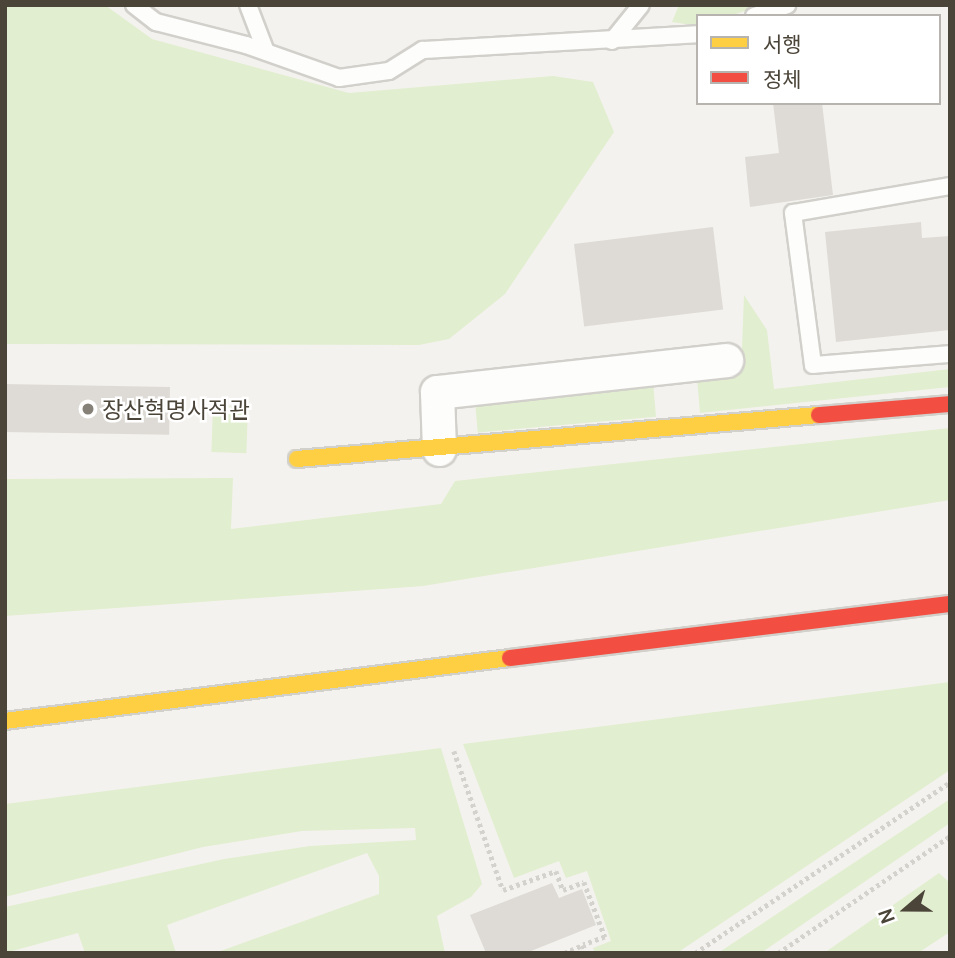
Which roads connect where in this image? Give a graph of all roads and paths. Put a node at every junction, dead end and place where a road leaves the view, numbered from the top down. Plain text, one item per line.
1 (134, 5) edge
2 (248, 5) edge
3 (641, 5) edge
4 (787, 5) edge
5 (760, 14) edge
6 (696, 34) edge
7 (612, 41) junction
8 (266, 52) junction
9 (950, 186) edge
10 (950, 354) edge
11 (726, 360) dead end
12 (950, 404) edge
13 (439, 449) junction
14 (297, 459) dead end
15 (950, 604) edge
16 (5, 721) edge
17 (454, 751) dead end
18 (950, 782) edge
19 (950, 836) edge
20 (583, 945) junction
21 (564, 953) edge
22 (586, 953) edge
23 (695, 953) edge
24 (778, 953) edge

1 - 8 lane
2 - 8 lane
3 - 7 lane
4 - 5 lane
6 - 7 lane
7 - 8 lane
9 - 10 lane
11 - 13 street
12 - 13 main road
13 - 14 main road
15 - 16 main road
17 - 20 path
18 - 23 path
19 - 24 path
20 - 21 path
20 - 22 path

